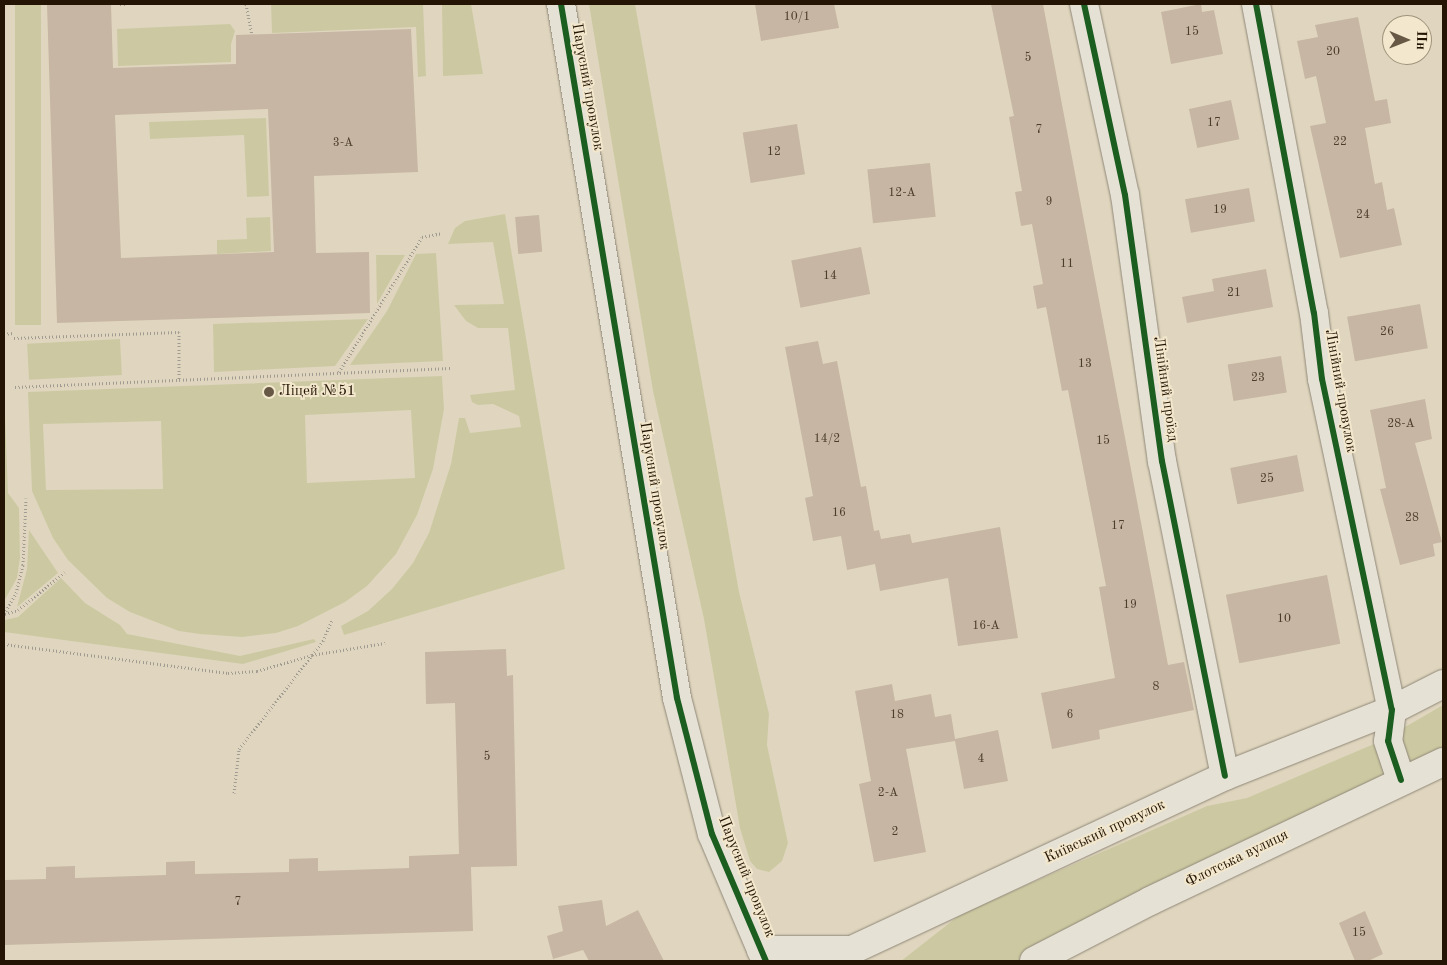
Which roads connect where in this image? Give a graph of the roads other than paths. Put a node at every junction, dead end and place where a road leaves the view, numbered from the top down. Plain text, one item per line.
1 (561, 4) edge
2 (1084, 4) edge
3 (1256, 4) edge
4 (1443, 684) edge
5 (1392, 710) junction
6 (1443, 762) edge
7 (1225, 776) junction
8 (1401, 780) junction
9 (764, 956) edge
10 (1034, 961) edge

1 - 9 street, Парусний провулок
2 - 7 street, Лінійний проїзд
3 - 5 street, Лінійний провулок
4 - 5 street, Київський провулок
5 - 7 street, Київський провулок
5 - 8 street, Лінійний провулок
6 - 8 street, Флотська вулиця
7 - 9 street, Київський провулок
8 - 10 street, Флотська вулиця

